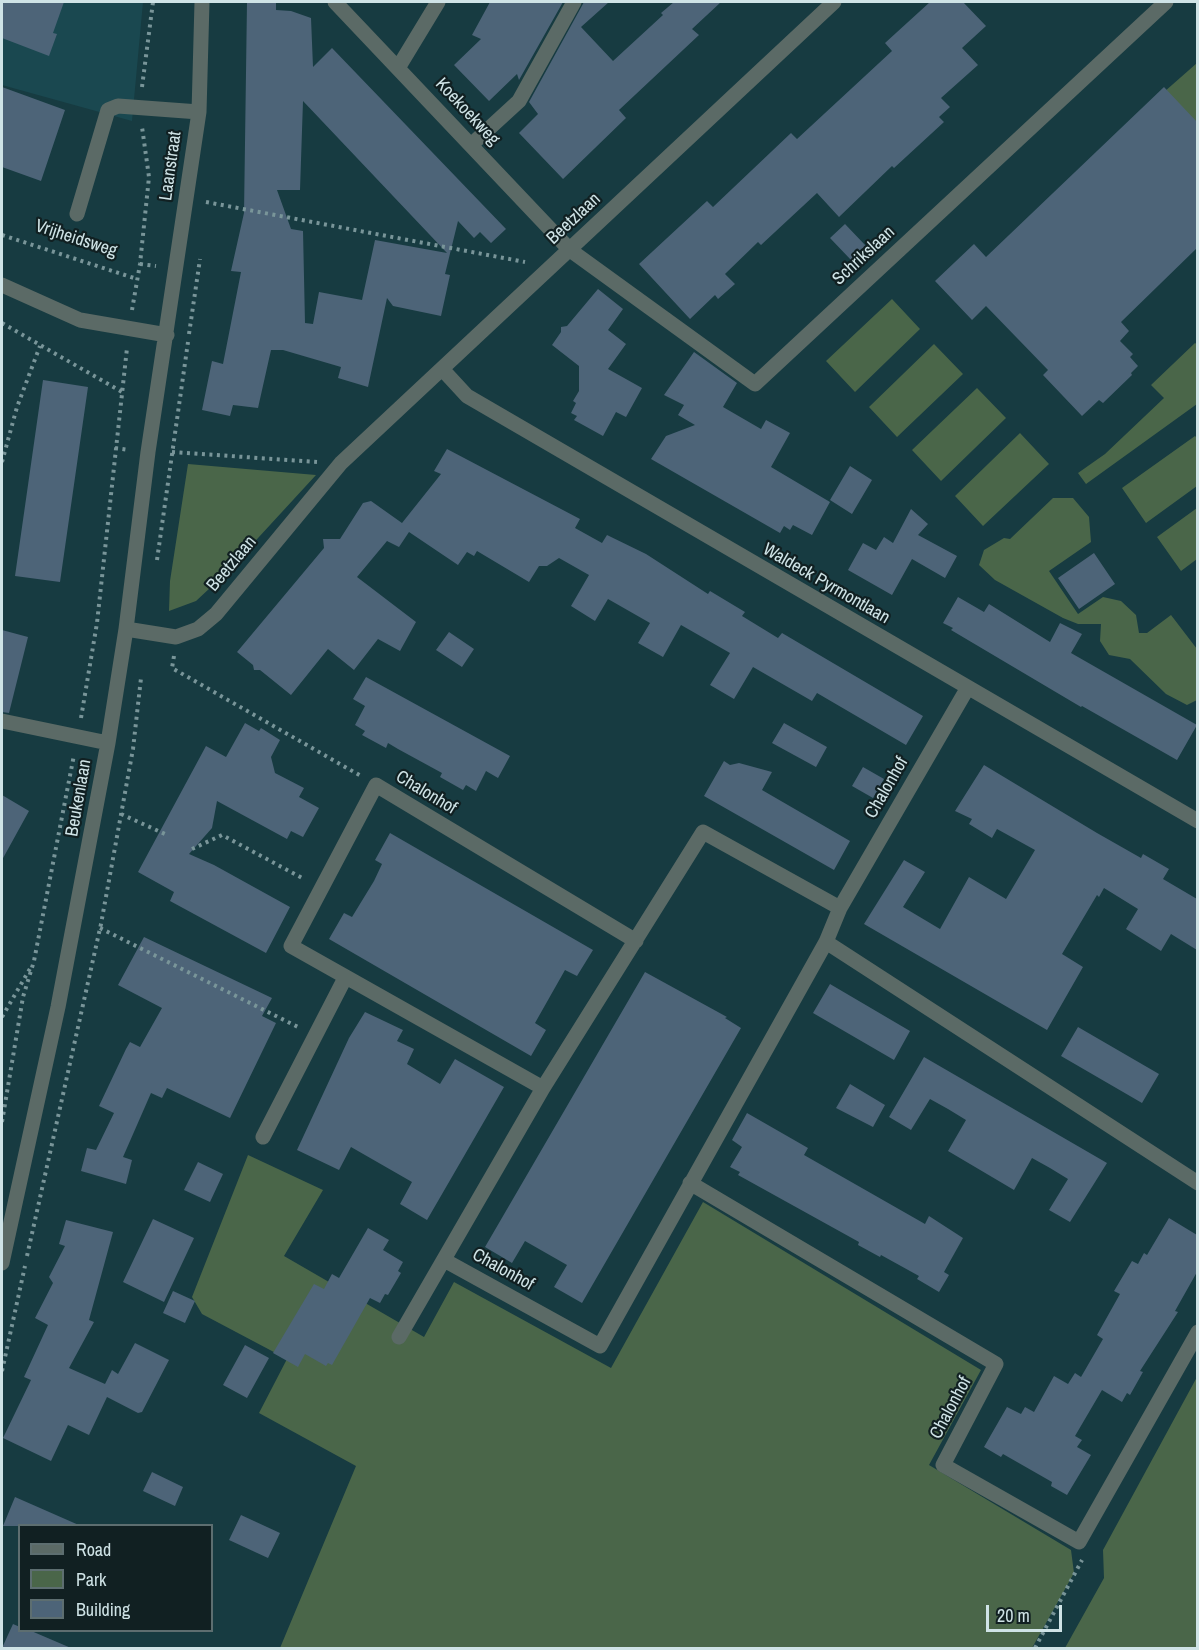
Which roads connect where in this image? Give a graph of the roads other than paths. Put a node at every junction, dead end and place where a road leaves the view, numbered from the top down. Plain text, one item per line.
1 (202, 2) edge
2 (335, 2) edge
3 (438, 2) edge
4 (574, 2) edge
5 (834, 2) edge
6 (1166, 2) edge
7 (398, 68) junction
8 (199, 112) junction
9 (471, 145) junction
10 (77, 214) dead end
11 (570, 250) junction
12 (2, 285) edge
13 (166, 336) junction
14 (443, 370) junction
15 (126, 628) junction
16 (967, 689) junction
17 (2, 721) edge
18 (108, 743) junction
19 (1197, 821) edge
20 (840, 908) junction
21 (636, 941) junction
22 (826, 942) junction
23 (345, 978) junction
24 (543, 1088) junction
25 (263, 1137) dead end
26 (690, 1183) junction
27 (1197, 1183) edge
28 (444, 1260) junction
29 (2, 1263) edge
30 (1197, 1332) edge
31 (399, 1337) dead end

1 - 8 street, Laanstraat
2 - 7 street, Koekoekweg
3 - 7 street
4 - 9 street
5 - 11 street, Beetzlaan
6 - 11 street, Schrikslaan
7 - 9 street, Koekoekweg
8 - 10 street
8 - 13 street, Laanstraat
9 - 11 street, Koekoekweg
11 - 14 street, Beetzlaan
12 - 13 street
13 - 15 street, Beukenlaan
14 - 15 street, Beetzlaan
14 - 16 street, Waldeck Pyrmontlaan
15 - 18 street, Beukenlaan
16 - 19 street, Waldeck Pyrmontlaan
16 - 20 street, Chalonhof
17 - 18 street
18 - 29 street, Beukenlaan
20 - 21 street, Chalonhof
20 - 22 street, Chalonhof
21 - 23 street, Chalonhof
21 - 24 street, Chalonhof
22 - 26 street, Chalonhof
22 - 27 street
23 - 24 street, Chalonhof
23 - 25 street
24 - 28 street, Chalonhof
26 - 28 street, Chalonhof
26 - 30 street, Chalonhof
28 - 31 street, Chalonhof

